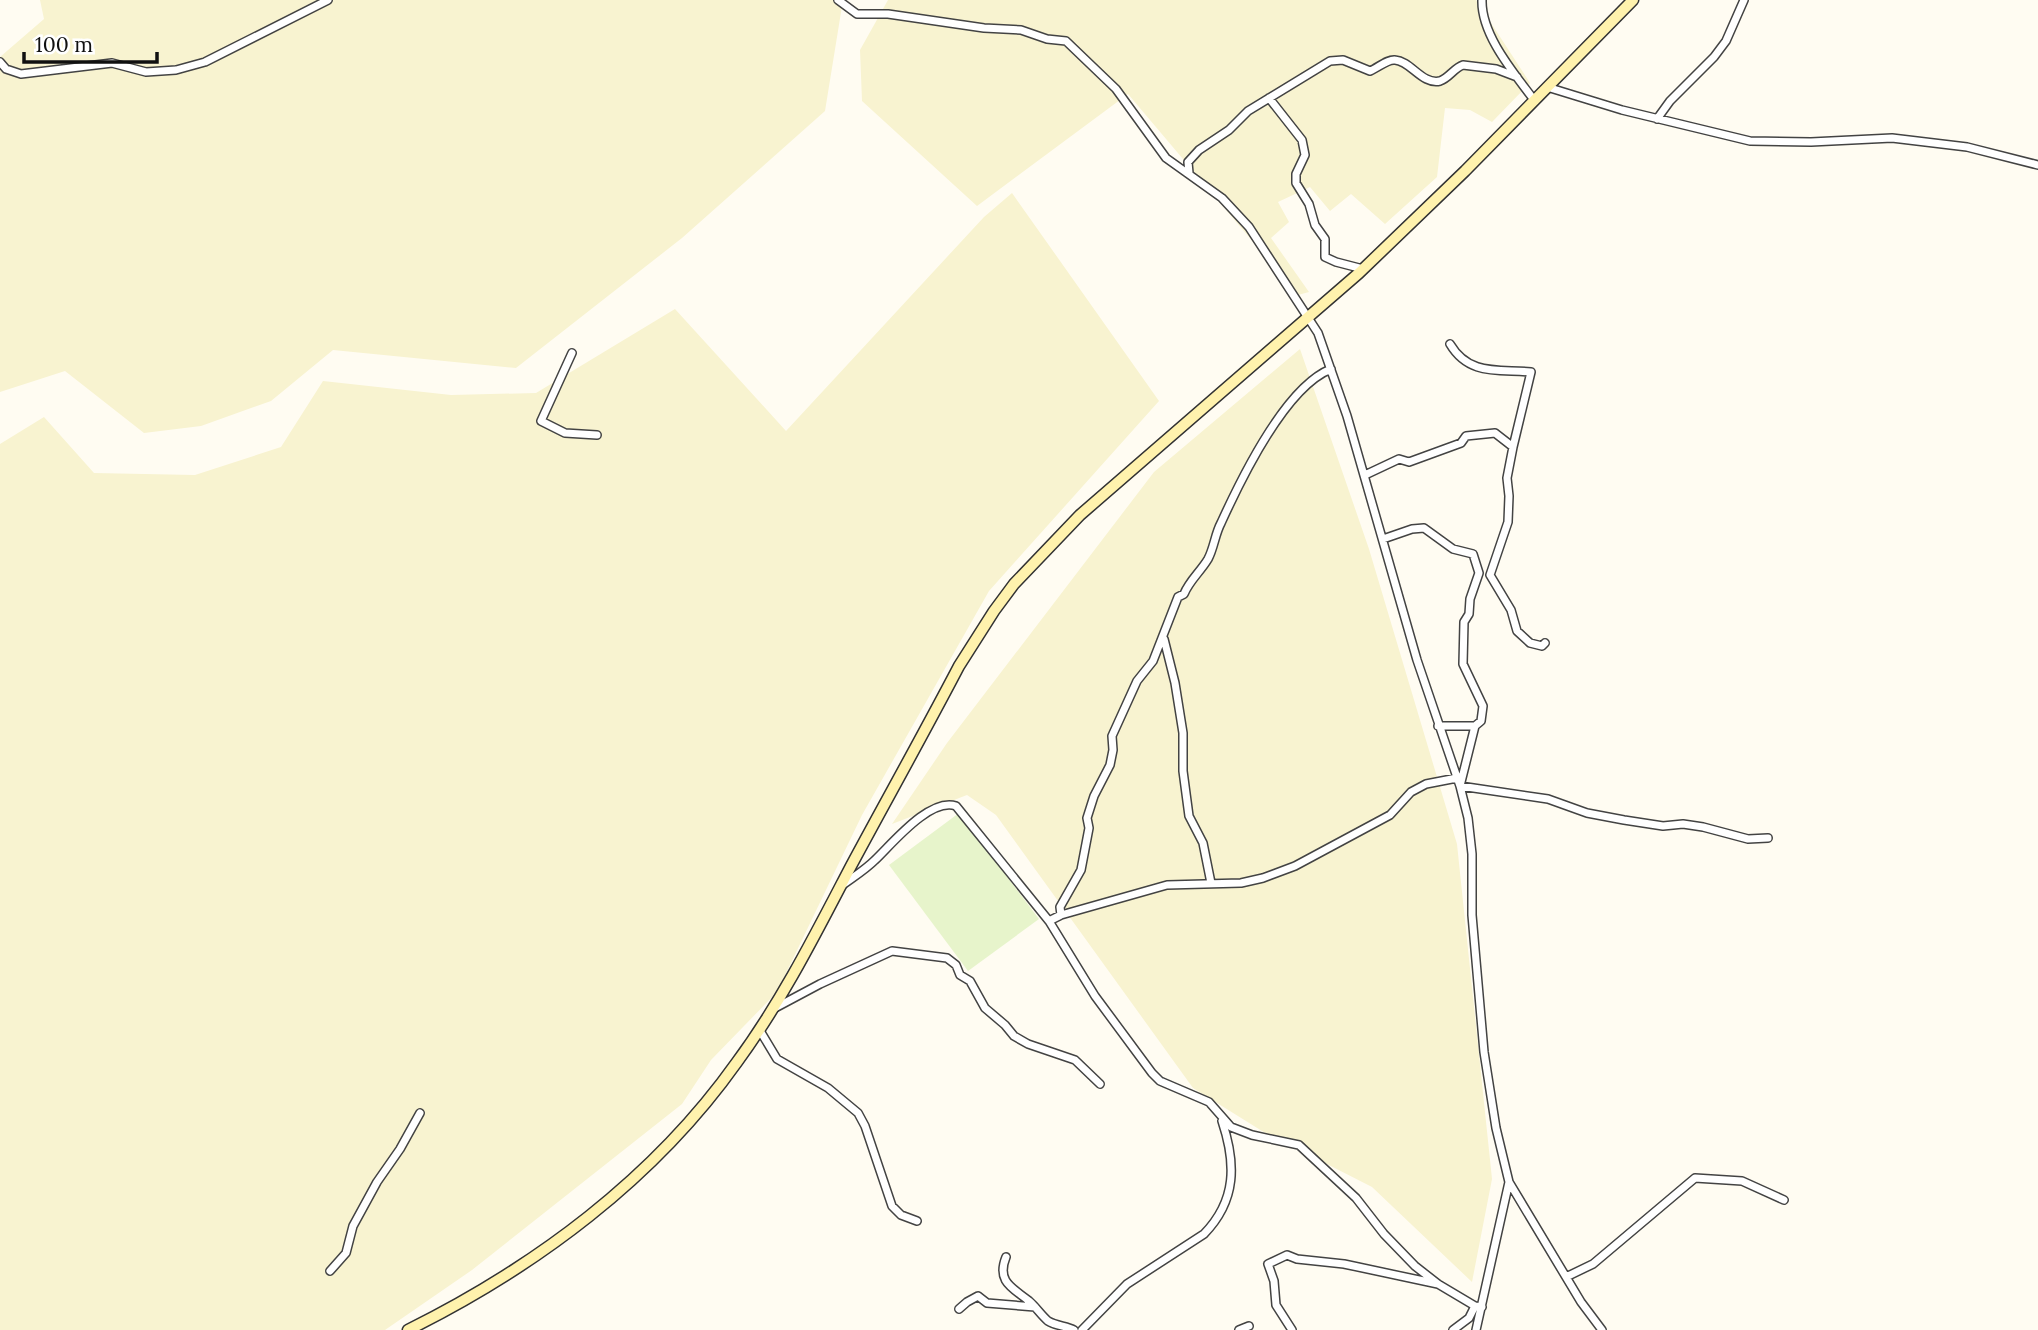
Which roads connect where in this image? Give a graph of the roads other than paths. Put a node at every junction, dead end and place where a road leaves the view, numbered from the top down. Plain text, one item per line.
1 (328, 0) edge
2 (838, 0) edge
3 (1482, 0) edge
4 (1633, 0) edge
5 (1744, 0) edge
6 (0, 62) edge
7 (1517, 78) junction
8 (1547, 87) junction
9 (1269, 98) junction
10 (1534, 100) junction
11 (1657, 118) junction
12 (2038, 165) edge
13 (1189, 173) junction
14 (1363, 269) junction
15 (1308, 317) junction
16 (1450, 344) dead end
17 (572, 354) dead end
18 (1332, 369) junction
19 (597, 435) dead end
20 (1513, 447) junction
21 (1365, 475) junction
22 (1383, 539) junction
23 (1164, 638) junction
24 (1545, 643) dead end
25 (1438, 726) junction
26 (1475, 726) junction
27 (1457, 778) junction
28 (1460, 786) junction
29 (1768, 838) dead end
30 (1211, 883) junction
31 (841, 886) junction
32 (1060, 915) junction
33 (1049, 921) junction
34 (775, 1008) junction
35 (759, 1029) junction
36 (1100, 1084) dead end
37 (420, 1113) dead end
38 (1221, 1118) junction
39 (1509, 1182) junction
40 (1784, 1200) dead end
41 (917, 1221) dead end
42 (1006, 1257) dead end
43 (330, 1270) dead end
44 (1566, 1277) junction
45 (1438, 1284) junction
46 (1478, 1306) junction
47 (1035, 1307) junction
48 (959, 1310) dead end
49 (1248, 1326) dead end
50 (408, 1330) edge
51 (1074, 1330) edge
52 (1082, 1330) edge
53 (1240, 1330) edge
54 (1292, 1330) edge
55 (1453, 1330) edge
56 (1476, 1330) edge
57 (1602, 1330) edge

1 - 6 street
2 - 13 street
3 - 7 street
4 - 8 main road
5 - 11 street
7 - 9 street
7 - 10 street
8 - 10 main road
8 - 11 street
9 - 13 street
9 - 14 street
10 - 14 main road
11 - 12 street
13 - 15 street
14 - 15 main road
15 - 18 street
15 - 31 main road
16 - 20 street
17 - 19 street
18 - 21 street
18 - 23 street
20 - 21 street
20 - 24 street
21 - 22 street
22 - 25 street
22 - 26 street
23 - 30 street
23 - 32 street
25 - 26 street
25 - 27 street
26 - 28 street
27 - 28 street
27 - 30 street
28 - 29 street
28 - 39 street
30 - 32 street
31 - 33 street
31 - 34 main road
32 - 33 street
33 - 38 street
34 - 35 main road
34 - 36 street
35 - 41 street
35 - 50 main road
37 - 43 street
38 - 45 street
38 - 52 street
39 - 44 street
39 - 46 street
40 - 44 street
42 - 47 street
44 - 57 street
45 - 46 street
45 - 54 street
46 - 55 street
46 - 56 street
47 - 48 street
47 - 51 street
49 - 53 street

